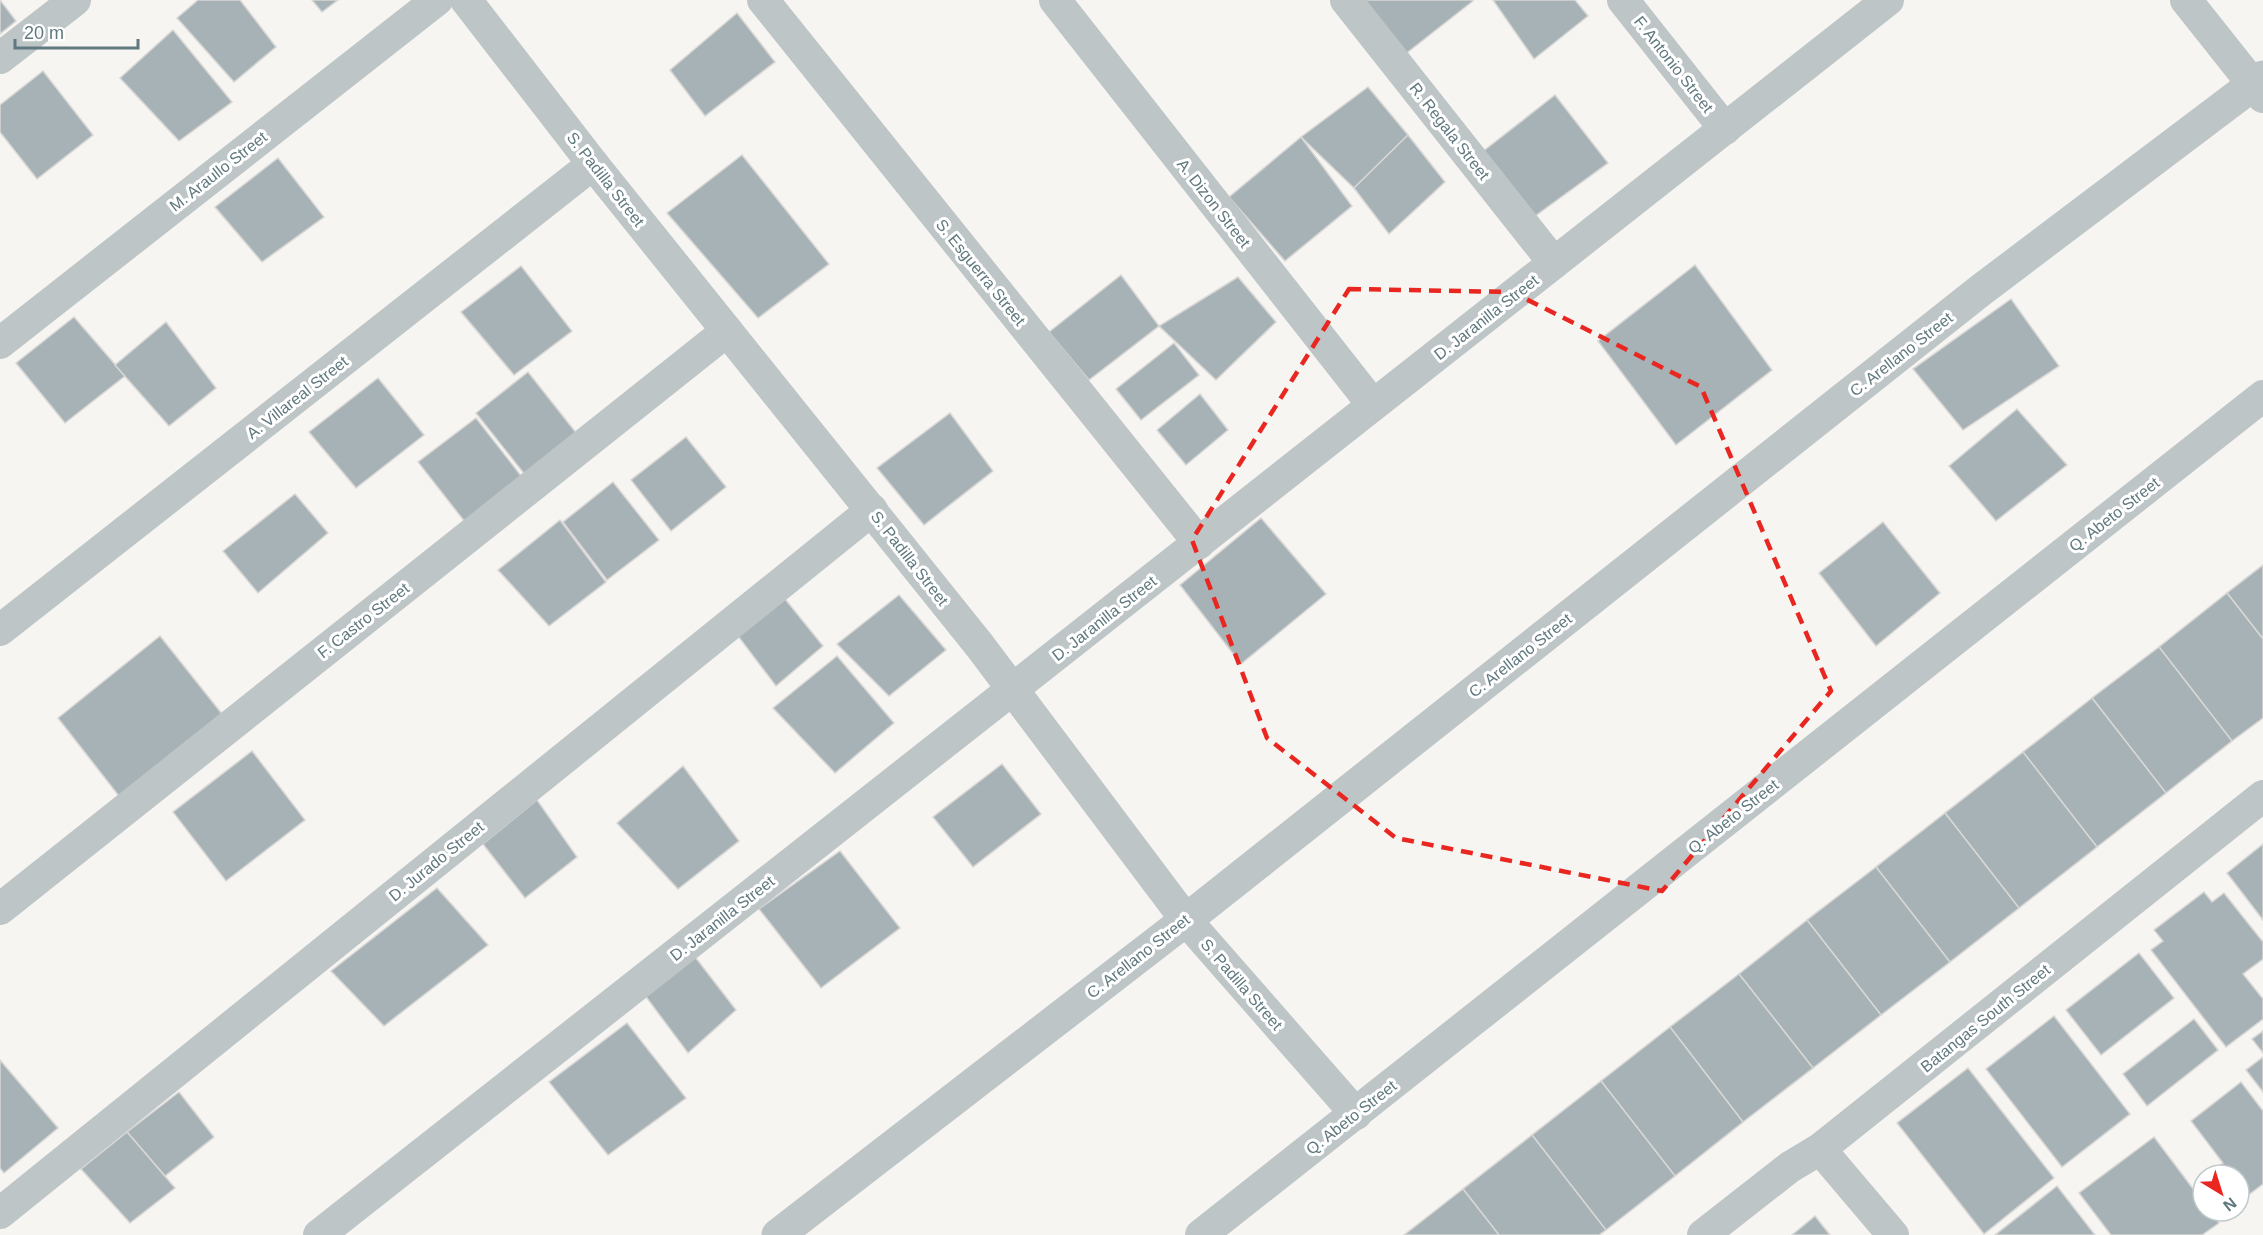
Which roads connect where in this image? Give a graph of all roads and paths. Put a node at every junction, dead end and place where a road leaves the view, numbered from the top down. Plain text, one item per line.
1 (75, 0) edge
2 (436, 0) edge
3 (466, 0) edge
4 (763, 0) edge
5 (1055, 0) edge
6 (1346, 0) edge
7 (1623, 0) edge
8 (1888, 0) edge
9 (2186, 0) edge
10 (0, 58) edge
11 (2260, 86) edge
12 (1725, 129) junction
13 (593, 164) junction
14 (1554, 263) junction
15 (727, 331) junction
16 (0, 343) edge
17 (2263, 396) edge
18 (1373, 405) junction
19 (872, 510) junction
20 (1199, 543) junction
21 (0, 630) edge
22 (1013, 689) junction
23 (2263, 796) edge
24 (0, 909) edge
25 (1186, 920) junction
26 (1356, 1114) junction
27 (1820, 1149) junction
28 (0, 1213) edge
29 (319, 1235) edge
30 (777, 1235) edge
31 (1201, 1235) edge
32 (1703, 1235) edge
33 (1893, 1235) edge

1 - 10 street
2 - 16 street, M. Araullo Street
3 - 13 street, S. Padilla Street
4 - 20 street, S. Esguerra Street
5 - 18 street, A. Dizon Street
6 - 14 street, R. Regala Street
7 - 12 street, F. Antonio Street
8 - 12 street, D. Jaranilla Street
9 - 11 street
11 - 25 street, C. Arellano Street
12 - 14 street, D. Jaranilla Street
13 - 15 street, S. Padilla Street
13 - 21 street, A. Villareal Street
14 - 18 street, D. Jaranilla Street
15 - 19 street, S. Padilla Street
15 - 24 street, F. Castro Street
17 - 26 street, Q. Abeto Street
18 - 20 street, D. Jaranilla Street
19 - 22 street, S. Padilla Street
19 - 28 street, D. Jurado Street
20 - 22 street, D. Jaranilla Street
22 - 25 street, S. Padilla Street
22 - 29 street, D. Jaranilla Street
23 - 27 street, Batangas South Street
25 - 26 street, S. Padilla Street
25 - 30 street, C. Arellano Street
26 - 31 street, Q. Abeto Street
27 - 32 street, Batangas South Street
27 - 33 street

